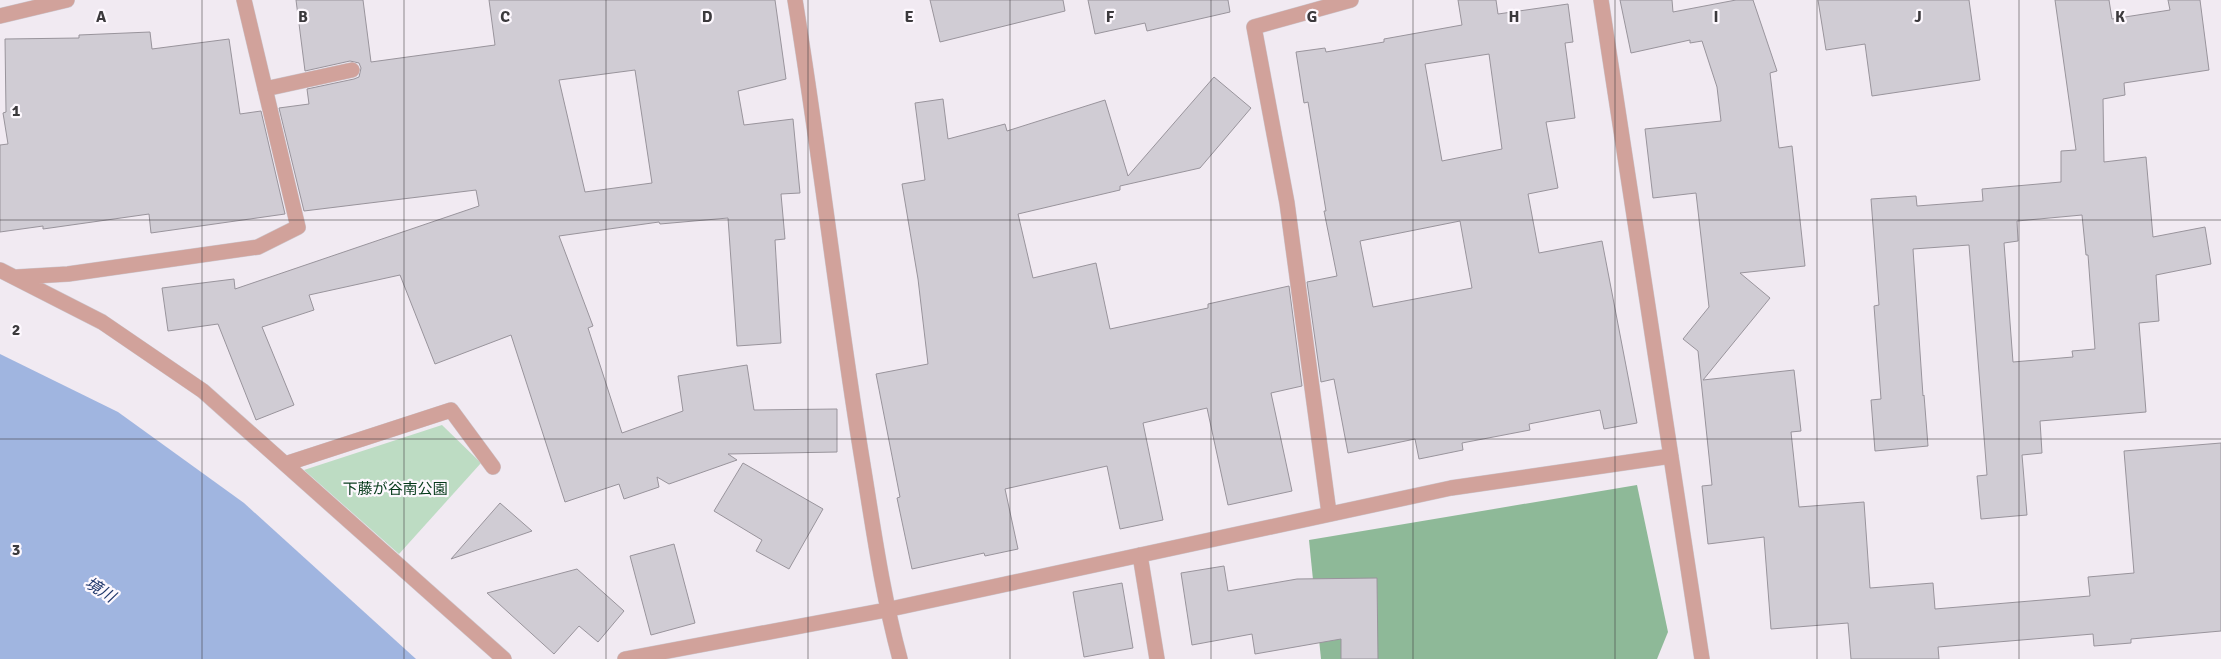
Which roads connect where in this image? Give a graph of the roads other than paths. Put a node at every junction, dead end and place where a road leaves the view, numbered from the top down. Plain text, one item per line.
1 (67, 0) edge
2 (244, 0) edge
3 (795, 0) edge
4 (1351, 0) edge
5 (1601, 0) edge
6 (0, 16) edge
7 (352, 70) dead end
8 (265, 89) junction
9 (0, 270) edge
10 (16, 277) junction
11 (1671, 456) junction
12 (285, 464) junction
13 (493, 466) dead end
14 (1329, 513) junction
15 (1140, 555) junction
16 (886, 610) junction
17 (634, 658) edge
18 (504, 659) edge
19 (900, 659) edge
20 (1157, 659) edge
21 (1702, 659) edge

1 - 6 street
2 - 8 street
3 - 16 street
4 - 14 street
5 - 11 street
7 - 8 street
8 - 10 street
9 - 10 street
10 - 12 street
11 - 14 street
11 - 21 street
12 - 13 street
12 - 18 street
14 - 15 street
15 - 16 street
15 - 20 street
16 - 17 street
16 - 19 street

